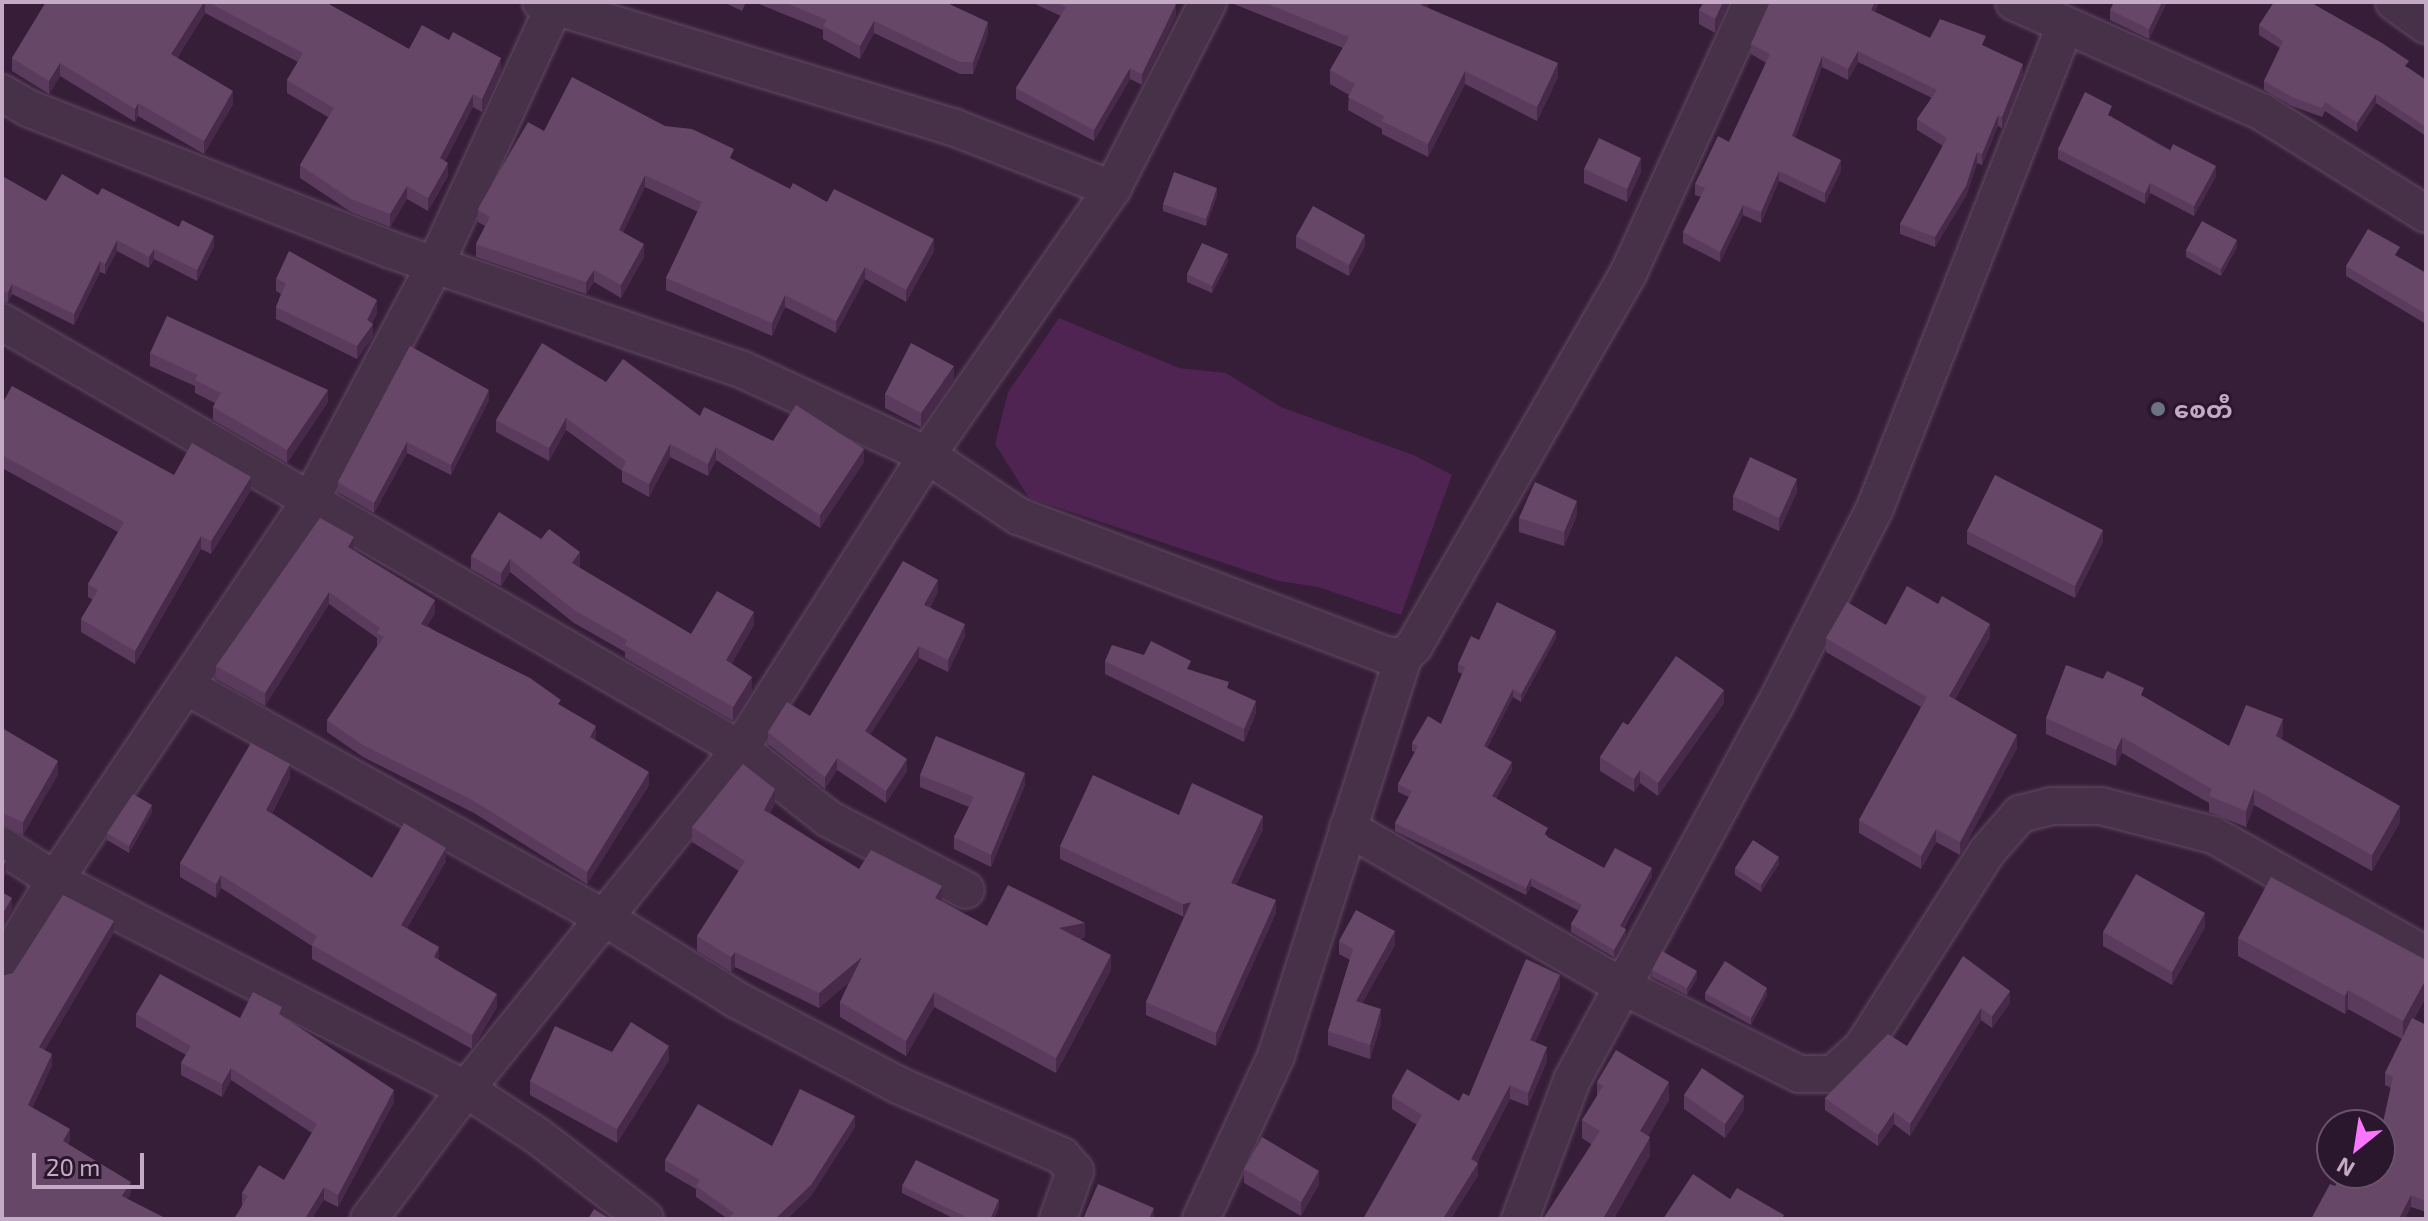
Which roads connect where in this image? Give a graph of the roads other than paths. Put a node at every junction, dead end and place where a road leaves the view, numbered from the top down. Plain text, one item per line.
1 (1208, 2) edge
2 (1752, 2) edge
3 (2014, 2) edge
4 (2394, 2) edge
5 (550, 4) edge
6 (2426, 25) edge
7 (2065, 26) junction
8 (2, 93) edge
9 (1112, 189) junction
10 (2426, 214) edge
11 (436, 263) junction
12 (2, 322) edge
13 (927, 455) junction
14 (310, 501) junction
15 (1403, 657) junction
16 (186, 686) junction
17 (740, 749) junction
18 (1348, 828) junction
19 (2, 846) edge
20 (55, 880) junction
21 (966, 890) dead end
22 (607, 919) junction
23 (2426, 955) edge
24 (2, 968) edge
25 (1622, 986) junction
26 (466, 1089) junction
27 (369, 1219) edge
28 (645, 1219) edge
29 (1058, 1219) edge
30 (1201, 1219) edge
31 (1520, 1219) edge

1 - 9 street
2 - 15 street
3 - 7 street
4 - 6 street
5 - 9 street
5 - 11 street
7 - 10 street
7 - 25 street
8 - 11 street
9 - 13 street
11 - 13 street
11 - 14 street
12 - 14 street
13 - 15 street
13 - 17 street
14 - 16 street
14 - 17 street
15 - 18 street
16 - 20 street
16 - 22 street
17 - 21 street
17 - 22 street
18 - 25 street
18 - 30 street
19 - 20 street
20 - 24 street
20 - 26 street
22 - 26 street
22 - 29 street
23 - 25 street
25 - 31 street
26 - 27 street
26 - 28 street

